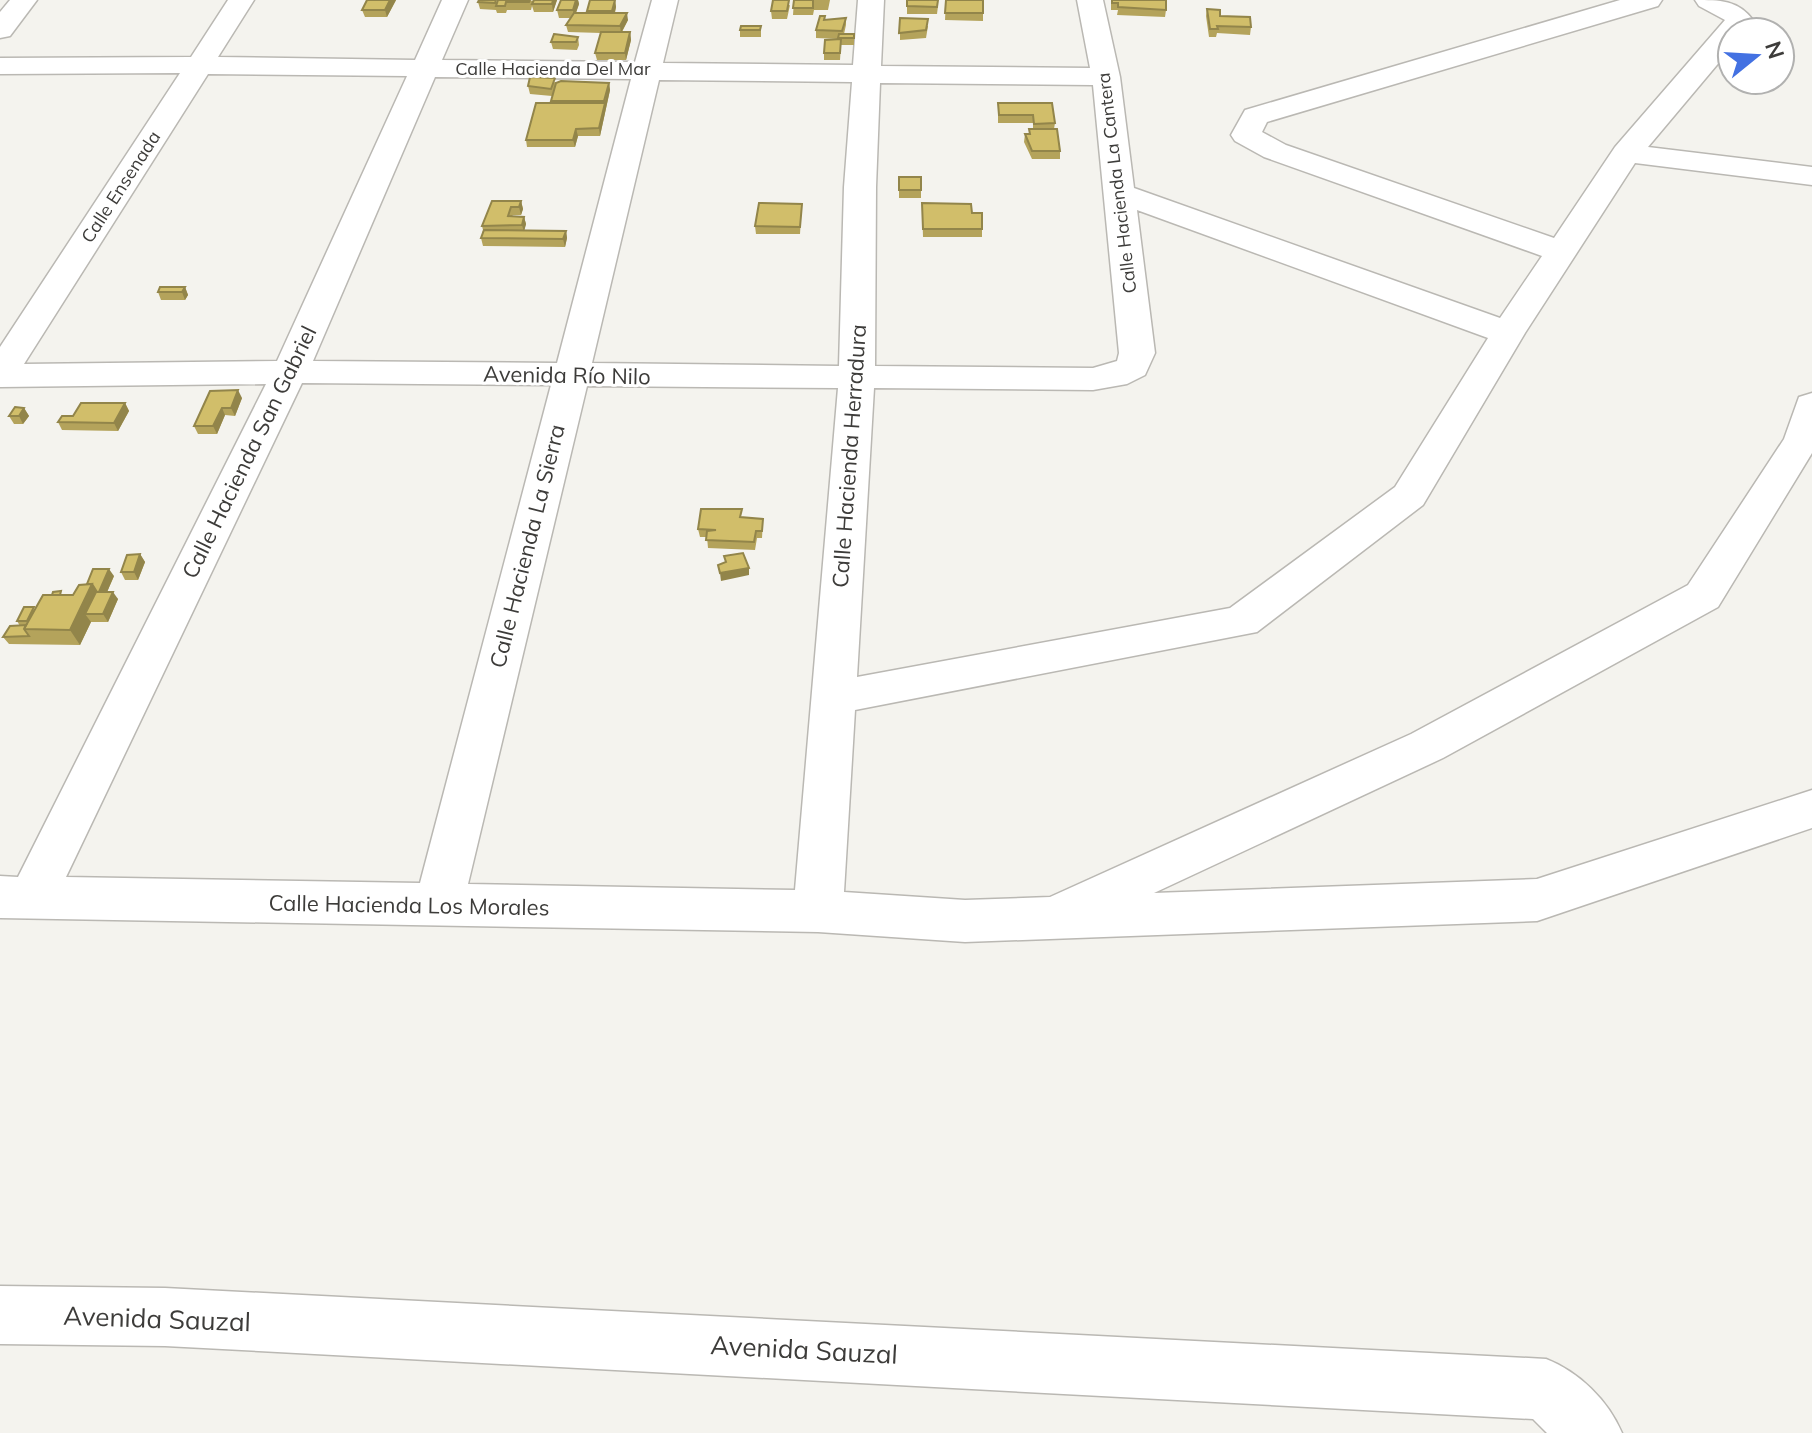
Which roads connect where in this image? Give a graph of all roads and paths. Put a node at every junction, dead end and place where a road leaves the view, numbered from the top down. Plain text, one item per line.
1 (24, 0) edge
2 (241, 0) edge
3 (455, 0) edge
4 (665, 0) edge
5 (871, 0) edge
6 (1090, 0) edge
7 (1649, 0) edge
8 (1708, 0) edge
9 (0, 30) edge
10 (0, 66) edge
11 (199, 66) junction
12 (422, 68) junction
13 (647, 70) junction
14 (866, 73) junction
15 (1106, 77) junction
16 (1626, 153) junction
17 (1812, 176) edge
18 (1119, 193) junction
19 (1562, 252) junction
20 (1508, 333) junction
21 (1132, 367) joint
22 (290, 372) junction
23 (0, 375) edge
24 (569, 375) junction
25 (857, 378) junction
26 (1812, 405) edge
27 (832, 698) junction
28 (1812, 809) edge
29 (16, 898) edge
30 (439, 905) junction
31 (818, 911) junction
32 (1051, 918) junction
33 (0, 1315) edge
34 (1591, 1433) edge

1 - 9 street
2 - 11 street, Calle Ensenada
3 - 12 street, Calle Hacienda San Gabriel
4 - 13 street, Calle Hacienda La Sierra
5 - 14 street, Calle Hacienda Herradura
6 - 15 street, Calle Hacienda La Cantera
7 - 19 street
8 - 16 street
10 - 11 street, Calle Hacienda Del Mar
11 - 12 street, Calle Hacienda Del Mar
11 - 23 street, Calle Ensenada
12 - 13 street, Calle Hacienda Del Mar
12 - 22 street, Calle Hacienda San Gabriel
13 - 14 street, Calle Hacienda Del Mar
13 - 24 street, Calle Hacienda La Sierra
14 - 15 street, Calle Hacienda Del Mar
14 - 25 street, Calle Hacienda Herradura
15 - 18 street, Calle Hacienda La Cantera
16 - 17 street
16 - 19 street
18 - 20 street
18 - 21 street, Calle Hacienda La Cantera
19 - 20 street
20 - 27 street
21 - 25 street, Avenida Río Nilo
22 - 23 street, Avenida Río Nilo
22 - 24 street, Avenida Río Nilo
22 - 29 street, Calle Hacienda San Gabriel
24 - 25 street, Avenida Río Nilo
24 - 30 street, Calle Hacienda La Sierra
25 - 27 street, Calle Hacienda Herradura
26 - 32 street
27 - 31 street, Calle Hacienda Herradura
28 - 32 street, Calle Hacienda Los Morales
29 - 30 street, Calle Hacienda Los Morales
30 - 31 street, Calle Hacienda Los Morales
31 - 32 street, Calle Hacienda Los Morales
33 - 34 street, Avenida Sauzal

